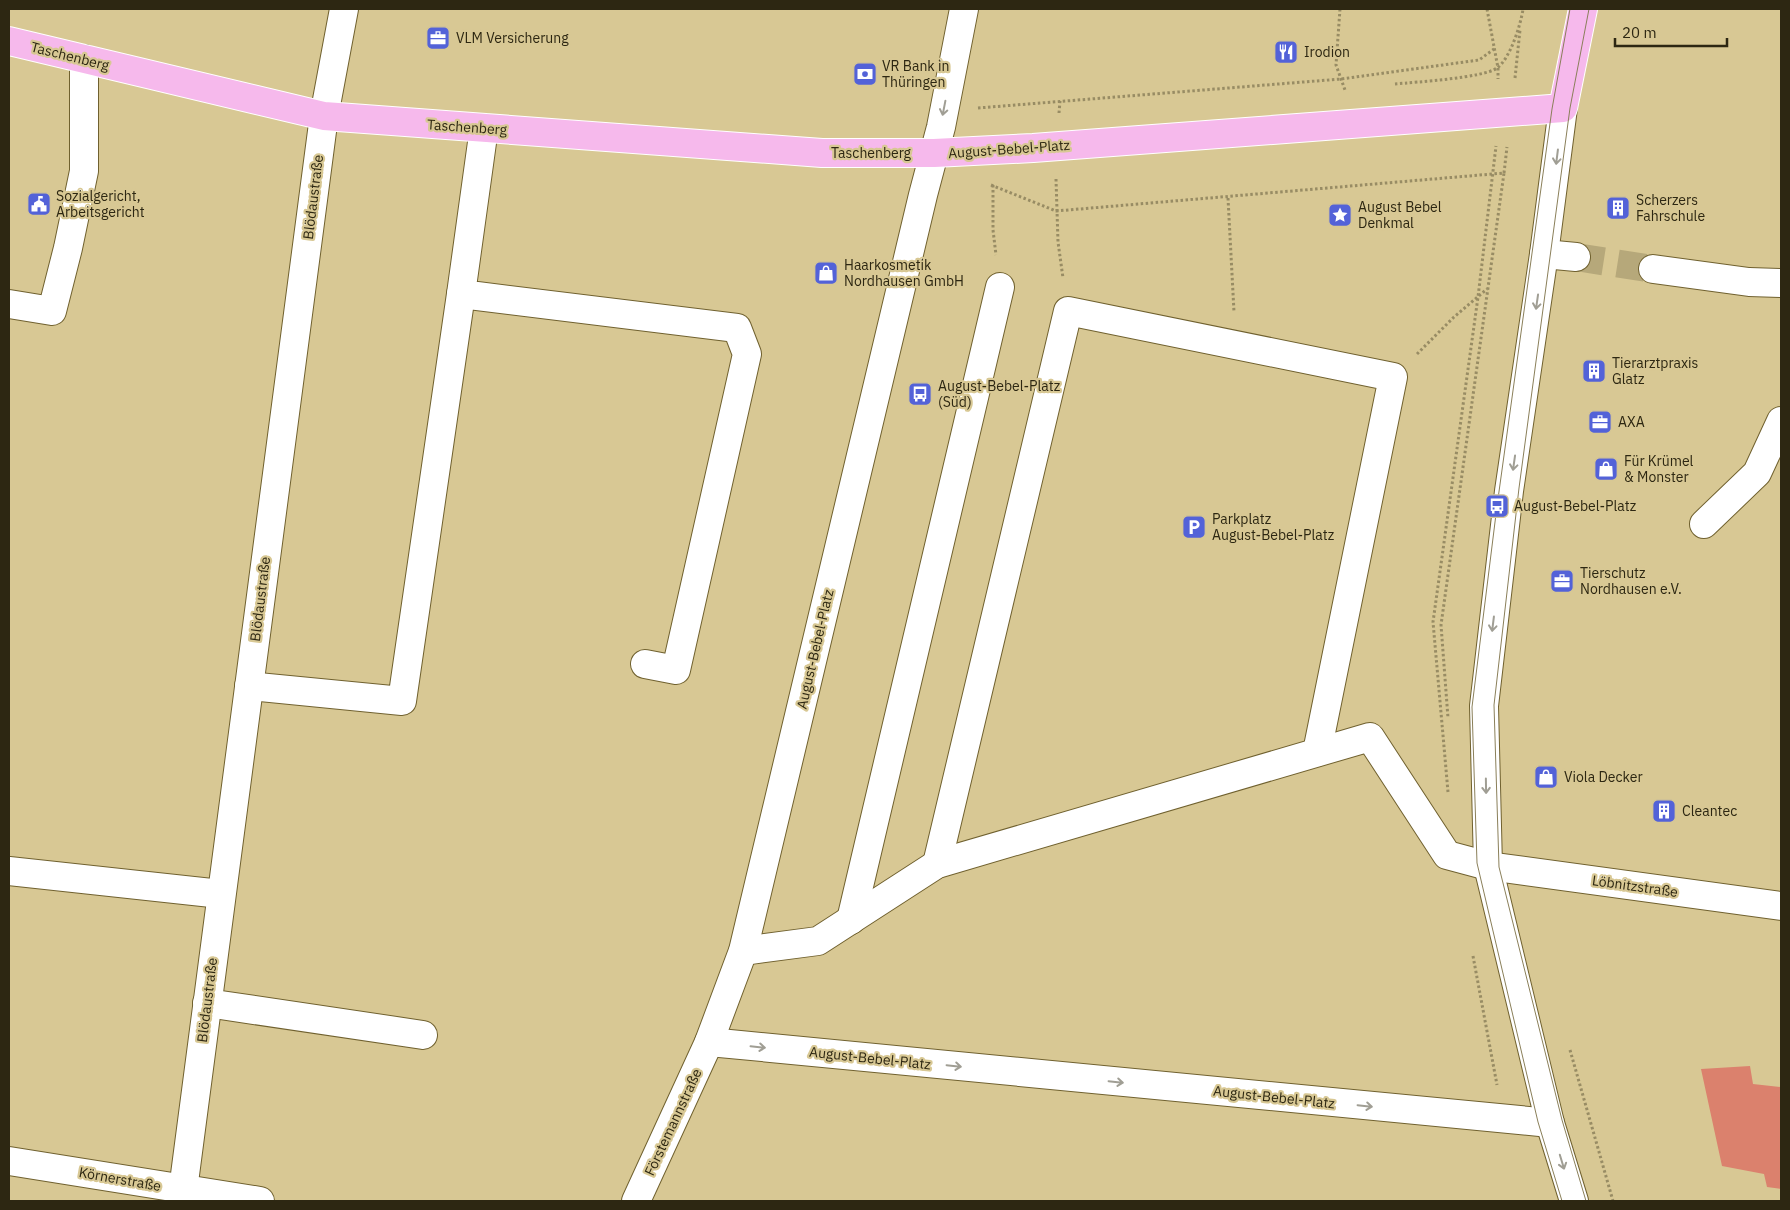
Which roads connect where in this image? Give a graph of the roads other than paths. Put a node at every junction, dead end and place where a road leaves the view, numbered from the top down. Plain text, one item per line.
1 (344, 9) edge
2 (964, 9) edge
3 (1583, 9) edge
4 (9, 41) edge
5 (84, 59) junction
6 (1563, 108) junction
7 (324, 116) junction
8 (484, 128) junction
9 (934, 153) junction
10 (1544, 254) junction
11 (1576, 258) tunnel mouth
12 (1653, 269) tunnel mouth
13 (1781, 284) edge
14 (1000, 287) road end
15 (461, 294) junction
16 (9, 304) edge
17 (1781, 421) edge
18 (1704, 524) dead end
19 (645, 664) dead end
20 (249, 686) junction
21 (1317, 752) junction
22 (937, 864) junction
23 (1488, 866) junction
24 (9, 871) edge
25 (221, 894) junction
26 (1781, 906) edge
27 (852, 920) junction
28 (743, 950) junction
29 (207, 1003) junction
30 (423, 1035) dead end
31 (709, 1042) junction
32 (1550, 1123) junction
33 (9, 1161) edge
34 (183, 1190) junction
35 (260, 1201) edge
36 (636, 1201) edge
37 (1574, 1201) edge

1 - 7 street, Blödaustraße
2 -> 9 street
3 - 6 main road
4 - 5 main road, Taschenberg
5 - 7 main road, Taschenberg
5 - 16 street
6 - 9 main road, August-Bebel-Platz
6 -> 10 street
7 - 8 main road, Taschenberg
7 - 20 street, Blödaustraße
8 - 9 main road, Taschenberg
8 - 15 street
9 - 28 street, August-Bebel-Platz
10 - 11 street
10 -> 23 street
12 - 13 street
14 - 27 street
15 - 19 street
15 - 20 street
17 - 18 street
20 - 25 street, Blödaustraße
21 - 22 street
21 - 22 street
21 - 23 street, Löbnitzstraße
22 - 27 street
23 - 26 street, Löbnitzstraße
23 - 32 street
24 - 25 street
25 - 29 street, Blödaustraße
27 - 28 street
28 - 31 street, August-Bebel-Platz
29 - 30 street
29 - 34 street, Blödaustraße
31 -> 32 street, August-Bebel-Platz
31 - 36 street, Förstemannstraße
32 -> 37 street
33 - 34 street, Körnerstraße
34 - 35 street, Körnerstraße

